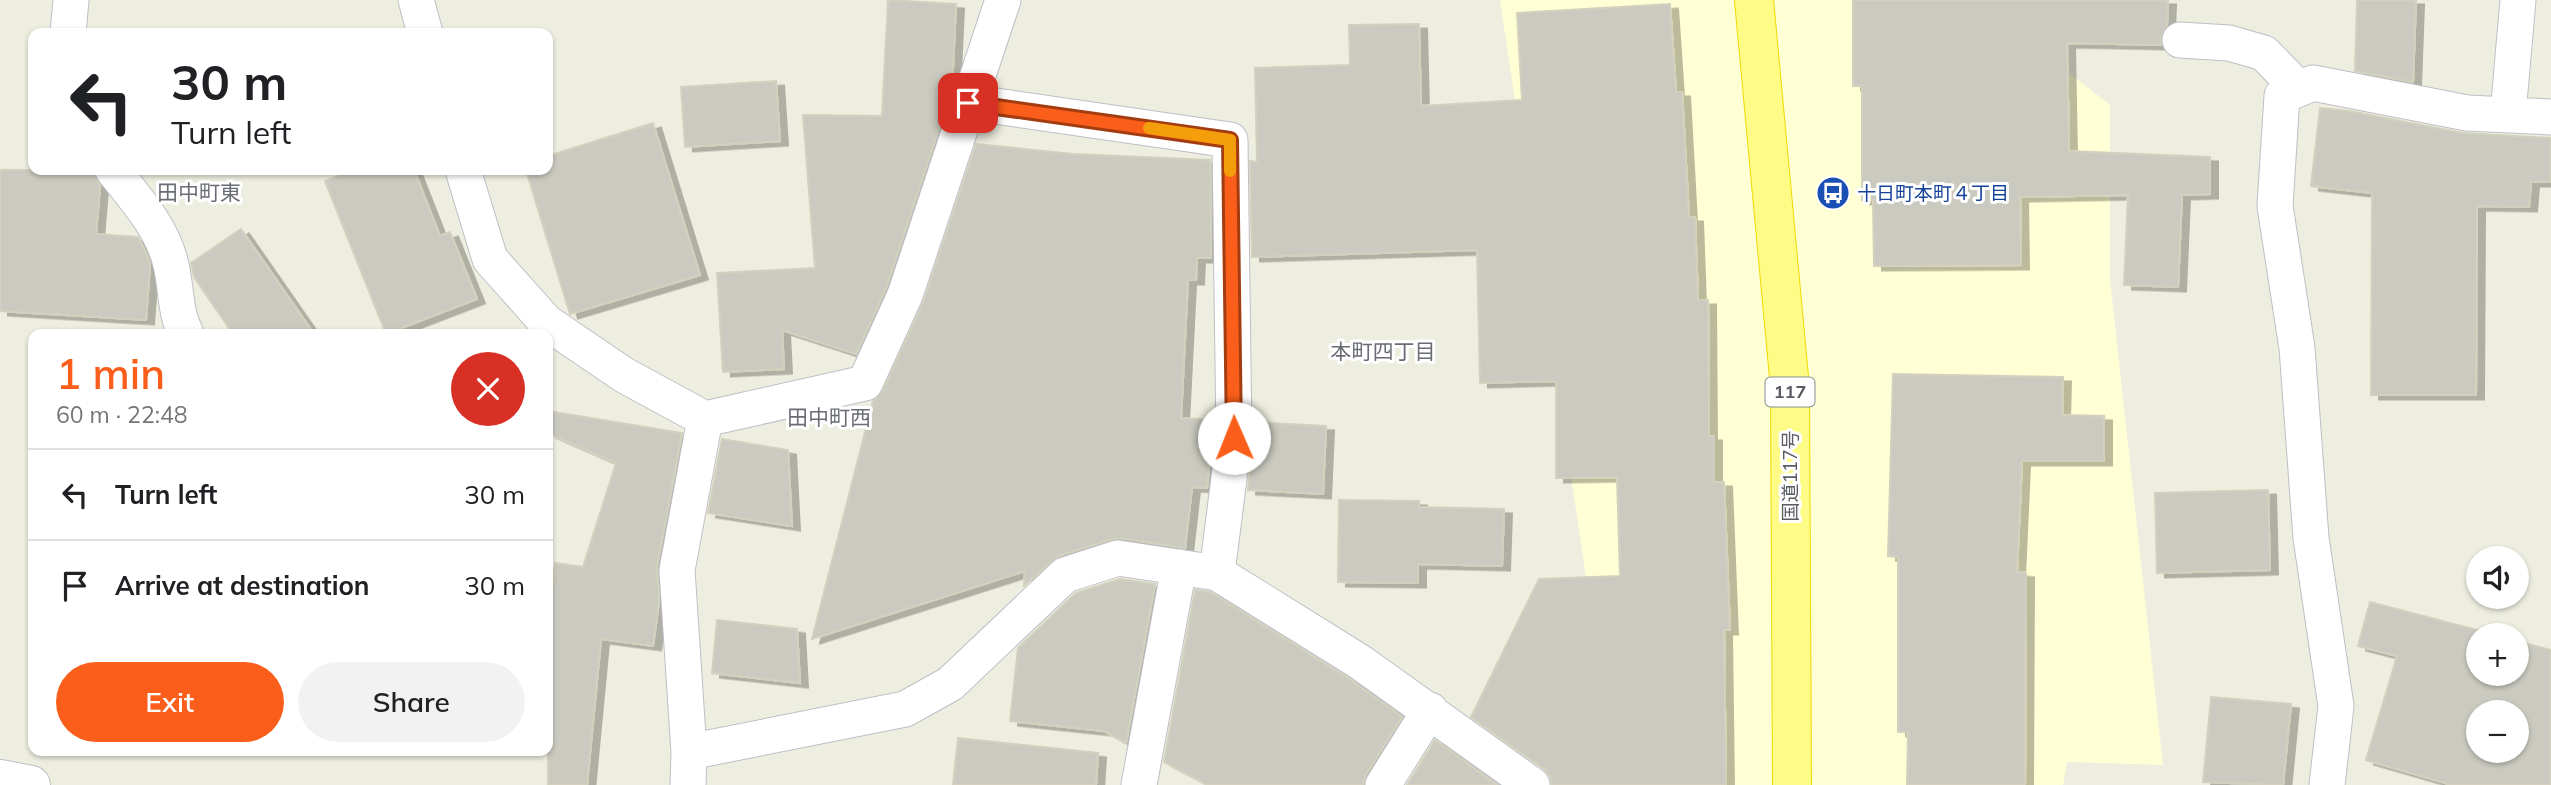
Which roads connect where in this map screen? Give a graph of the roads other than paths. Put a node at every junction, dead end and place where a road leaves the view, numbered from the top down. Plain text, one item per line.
1 (71, 0) edge
2 (416, 0) edge
3 (1003, 0) edge
4 (1754, 0) edge
5 (2518, 0) edge
6 (68, 28) edge
7 (424, 28) edge
8 (2180, 40) dead end
9 (2299, 89) junction
10 (968, 103) junction
11 (2508, 114) junction
12 (2551, 117) edge
13 (117, 175) edge
14 (465, 175) edge
15 (183, 329) edge
16 (705, 419) junction
17 (1179, 567) junction
18 (1217, 573) junction
19 (1430, 710) junction
20 (689, 768) edge
21 (0, 779) edge
22 (30, 785) edge
23 (1139, 785) edge
24 (1383, 785) edge
25 (1532, 785) edge
26 (1792, 785) edge
27 (2327, 785) edge

1 - 6 lane
2 - 7 lane
3 - 10 lane
4 - 26 highway, 国道117号 / 117
5 - 11 lane
8 - 9 lane
9 - 11 lane
9 - 27 lane
10 - 16 lane
10 - 18 lane
11 - 12 lane
13 - 15 lane
14 - 16 lane
16 - 20 lane
17 - 18 lane
17 - 20 lane
17 - 23 lane
18 - 19 lane
19 - 24 lane
19 - 25 lane
21 - 22 street

